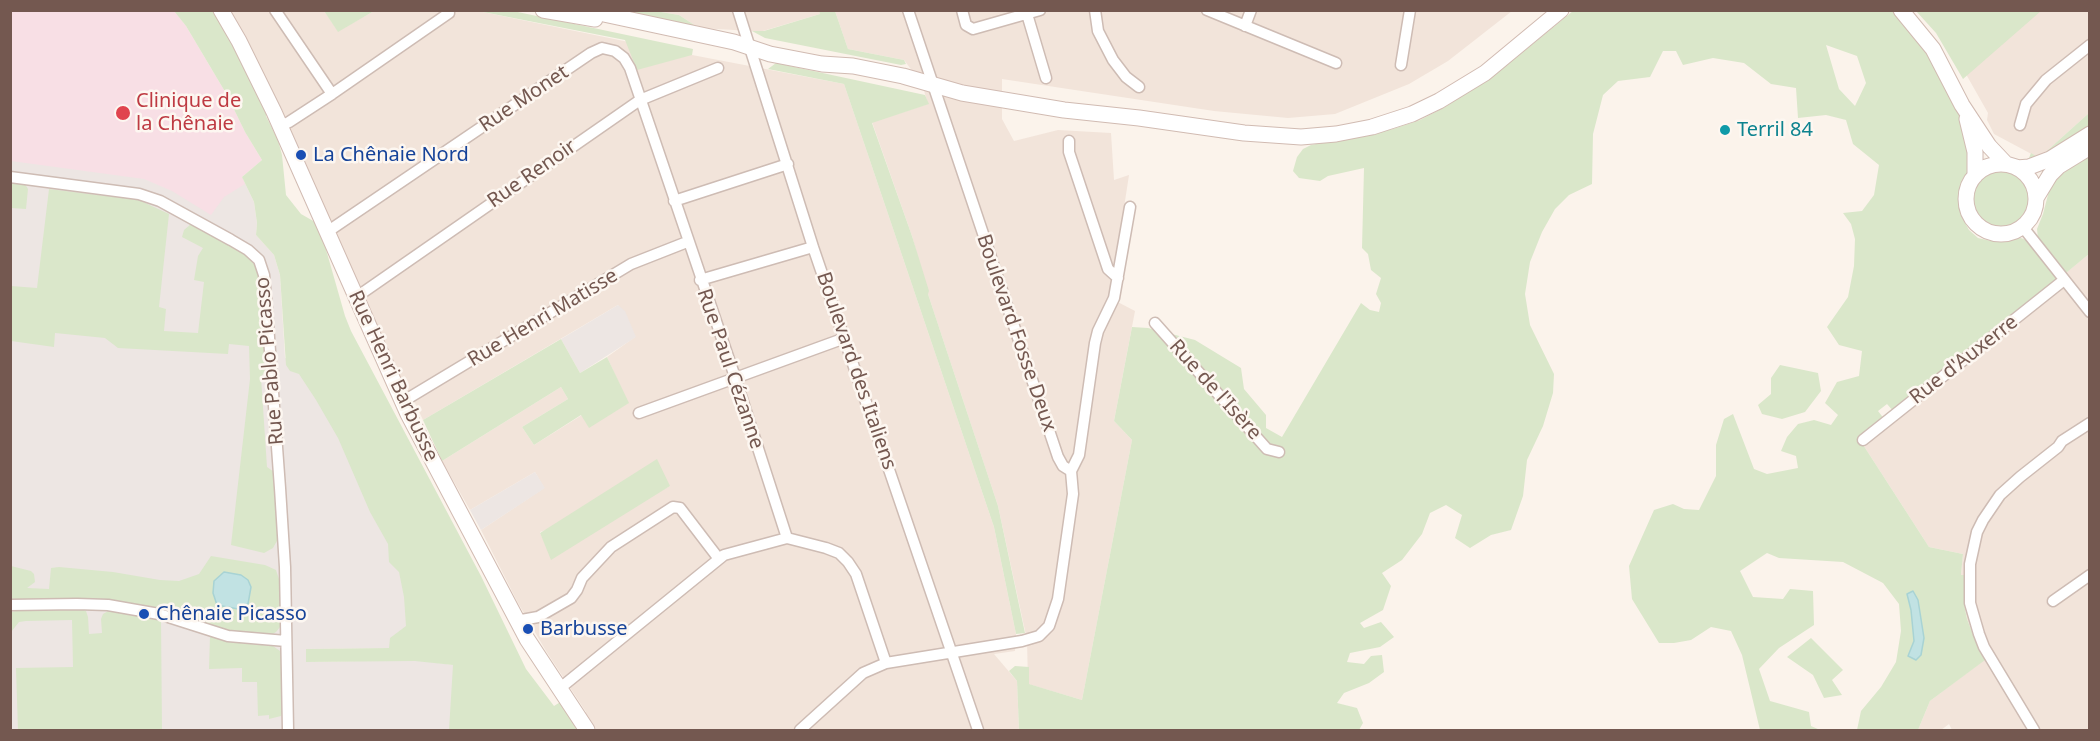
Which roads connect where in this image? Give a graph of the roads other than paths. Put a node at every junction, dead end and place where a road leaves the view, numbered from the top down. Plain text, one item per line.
1 (221, 10) edge
2 (275, 10) edge
3 (543, 10) edge
4 (585, 10) edge
5 (738, 10) edge
6 (908, 10) edge
7 (962, 10) edge
8 (1040, 10) edge
9 (1095, 10) edge
10 (1207, 10) edge
11 (1251, 10) edge
12 (1410, 10) edge
13 (1561, 10) edge
14 (1901, 10) edge
15 (449, 13) dead end
16 (1026, 14) junction
17 (619, 19) junction
18 (1245, 26) junction
19 (2090, 45) edge
20 (748, 47) junction
21 (602, 48) joint
22 (1336, 63) dead end
23 (1401, 65) dead end
24 (718, 68) dead end
25 (1046, 78) dead end
26 (932, 84) junction
27 (1139, 87) dead end
28 (332, 94) junction
29 (640, 100) junction
30 (1962, 105) junction
31 (2020, 125) dead end
32 (281, 126) junction
33 (2090, 134) edge
34 (1069, 141) dead end
35 (2090, 147) edge
36 (788, 164) junction
37 (2012, 166) junction
38 (1975, 176) junction
39 (10, 177) edge
40 (2036, 198) junction
41 (674, 201) junction
42 (1130, 207) dead end
43 (2022, 226) junction
44 (327, 232) junction
45 (687, 242) junction
46 (813, 247) junction
47 (1118, 278) junction
48 (700, 280) junction
49 (2064, 280) junction
50 (355, 298) junction
51 (2090, 312) edge
52 (1155, 323) dead end
53 (845, 338) junction
54 (735, 377) junction
55 (402, 402) junction
56 (639, 413) dead end
57 (2090, 423) edge
58 (1863, 440) dead end
59 (1279, 452) dead end
60 (1071, 471) junction
61 (787, 538) junction
62 (719, 559) junction
63 (2090, 575) edge
64 (2053, 601) dead end
65 (10, 605) edge
66 (516, 621) junction
67 (286, 641) junction
68 (952, 652) junction
69 (886, 663) junction
70 (558, 689) junction
71 (288, 730) edge
72 (587, 730) edge
73 (800, 730) edge
74 (978, 730) edge
75 (2034, 730) edge

1 - 32 main road, Rue Henri Barbusse
2 - 28 street
3 - 17 main road
4 - 17 main road
5 - 20 street, Boulevard des Italiens
6 - 26 street, Boulevard Fosse Deux
7 - 16 street
8 - 16 street
9 - 27 street
10 - 18 street
11 - 18 street
12 - 23 street
13 - 26 main road
14 - 30 main road
15 - 28 street
16 - 25 street
17 - 20 main road
18 - 22 street
19 - 31 street
20 - 26 main road
20 - 36 street, Boulevard des Italiens
21 - 29 street, Rue Paul Cézanne
21 - 44 street, Rue Monet
24 - 29 street, Rue Renoir
26 - 60 street, Boulevard Fosse Deux
28 - 32 street
29 - 41 street, Rue Paul Cézanne
29 - 50 street, Rue Renoir
30 - 37 main road
30 - 38 main road
32 - 44 main road, Rue Henri Barbusse
33 - 37 main road
34 - 47 street
35 - 40 main road
36 - 41 street
36 - 46 street, Boulevard des Italiens
37 - 38 main road
37 - 40 main road
38 - 43 main road
39 - 67 street, Rue Pablo Picasso
40 - 43 main road
41 - 45 street, Rue Paul Cézanne
42 - 47 street
43 - 49 street
44 - 50 main road, Rue Henri Barbusse
45 - 48 street, Rue Paul Cézanne
45 - 55 street, Rue Henri Matisse
46 - 48 street
46 - 53 street, Boulevard des Italiens
47 - 60 street
48 - 54 street, Rue Paul Cézanne
49 - 51 street
49 - 58 street, Rue d'Auxerre
50 - 55 main road, Rue Henri Barbusse
52 - 59 street, Rue de l'Isère
53 - 54 street
53 - 68 street, Boulevard des Italiens
54 - 56 street
54 - 61 street, Rue Paul Cézanne
55 - 66 main road, Rue Henri Barbusse
57 - 75 street
60 - 68 street
61 - 62 street
61 - 69 street
62 - 66 street
62 - 70 street
63 - 64 street
65 - 67 street
66 - 70 main road, Rue Henri Barbusse
67 - 71 street, Rue Pablo Picasso
68 - 69 street
68 - 74 street, Boulevard des Italiens
69 - 73 street
70 - 72 main road, Rue Henri Barbusse

